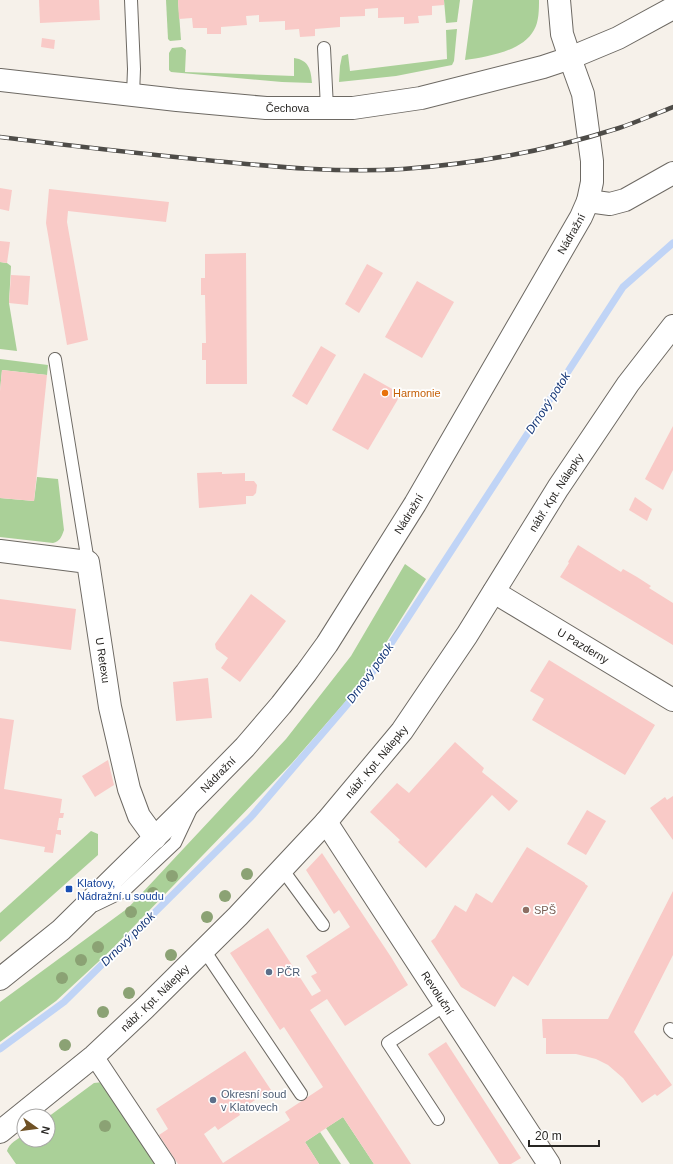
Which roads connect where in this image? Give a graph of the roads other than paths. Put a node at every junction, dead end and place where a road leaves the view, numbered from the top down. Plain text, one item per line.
1 (130, 0) edge
2 (559, 0) edge
3 (673, 8) edge
4 (324, 48) dead end
5 (570, 58) junction
6 (0, 80) edge
7 (133, 95) junction
8 (327, 108) junction
9 (673, 173) edge
10 (588, 201) junction
11 (673, 326) edge
12 (55, 359) dead end
13 (0, 551) edge
14 (88, 562) junction
15 (494, 592) junction
16 (673, 700) edge
17 (200, 793) junction
18 (326, 822) junction
19 (155, 838) junction
20 (282, 869) junction
21 (79, 912) junction
22 (323, 925) dead end
23 (204, 950) junction
24 (0, 979) edge
25 (445, 1005) junction
26 (94, 1056) junction
27 (301, 1094) dead end
28 (438, 1119) dead end
29 (0, 1132) edge
30 (166, 1164) edge
31 (549, 1164) edge

1 - 7 lane
2 - 5 street, Nádražní
3 - 5 street
4 - 8 lane
5 - 8 street, Čechova
5 - 10 street, Nádražní
6 - 7 street, Čechova
7 - 8 street, Čechova
9 - 10 street
10 - 17 street, Nádražní
11 - 15 street, nábř. Kpt. Nálepky
12 - 14 lane
13 - 14 street
14 - 19 street, U Retexu
15 - 16 street, U Pazderny
15 - 18 street, nábř. Kpt. Nálepky
17 - 19 street, Nádražní
17 - 21 lane
18 - 20 street, nábř. Kpt. Nálepky
18 - 25 street, Revoluční
19 - 21 street, Nádražní
20 - 22 lane
20 - 23 street, nábř. Kpt. Nálepky
21 - 24 street, Nádražní
23 - 26 street, nábř. Kpt. Nálepky
23 - 27 lane
25 - 28 lane
25 - 31 street, Revoluční
26 - 29 street, nábř. Kpt. Nálepky
26 - 30 street

